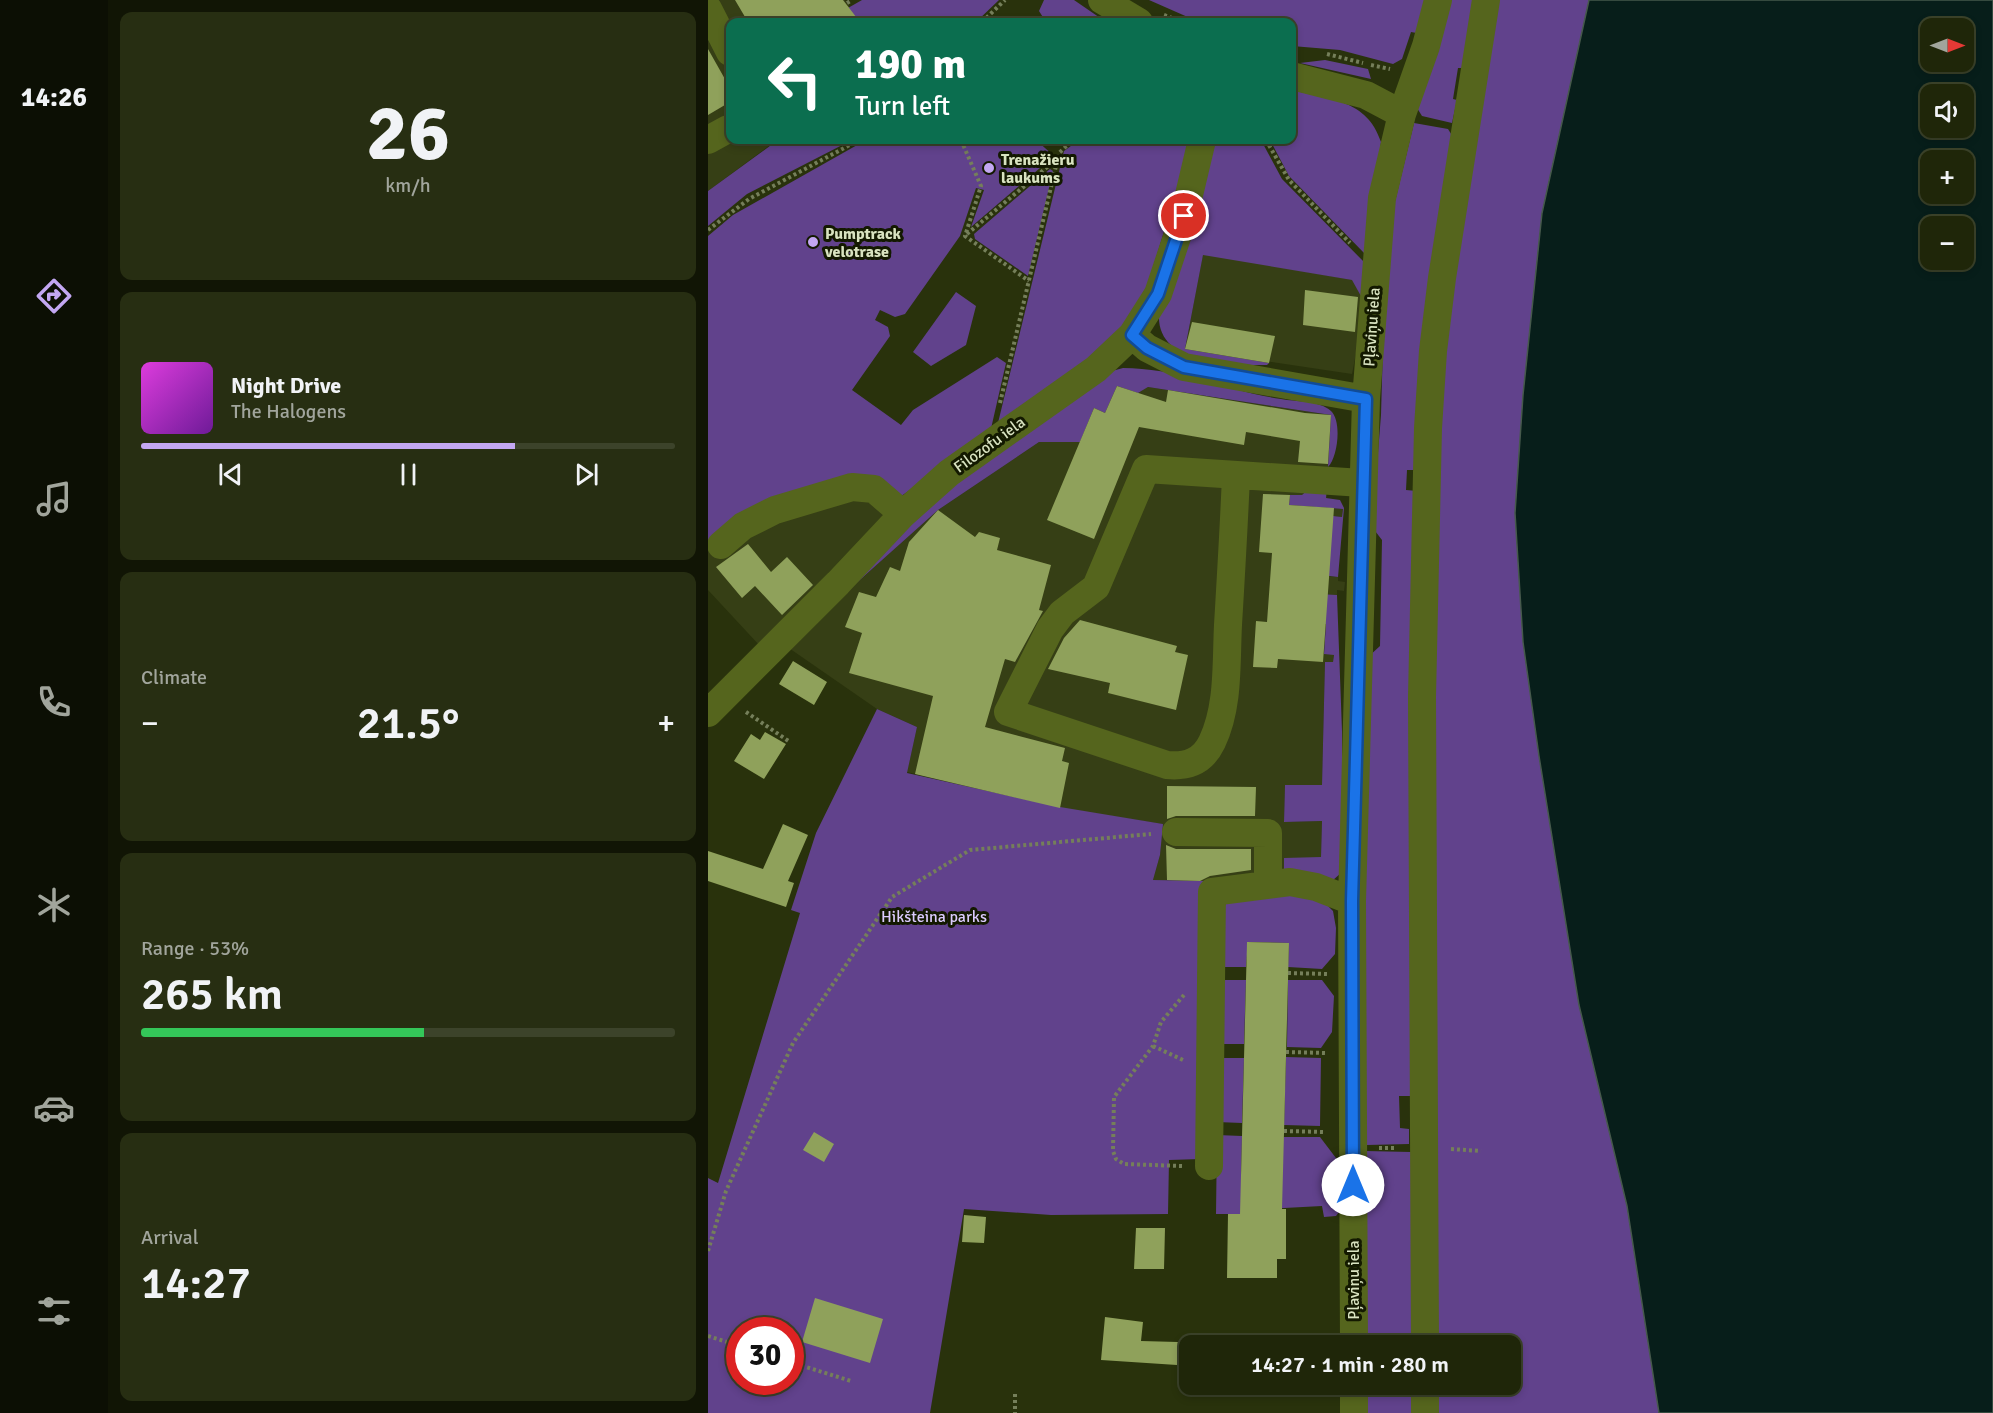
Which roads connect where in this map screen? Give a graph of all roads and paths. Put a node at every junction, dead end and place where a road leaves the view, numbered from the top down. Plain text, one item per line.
1 (1005, 0) edge
2 (1102, 0) edge
3 (1438, 0) edge
4 (1486, 0) edge
5 (708, 9) edge
6 (986, 18) edge
7 (1132, 18) edge
8 (726, 44) edge
9 (1322, 54) dead end
10 (1400, 69) dead end
11 (1296, 77) edge
12 (1402, 114) junction
13 (851, 144) edge
14 (963, 144) edge
15 (1069, 144) edge
16 (1201, 144) edge
17 (1268, 144) edge
18 (1058, 158) junction
19 (708, 230) edge
20 (965, 236) junction
21 (1375, 269) junction
22 (1029, 281) junction
23 (1132, 335) junction
24 (1366, 399) junction
25 (991, 442) junction
26 (1236, 475) junction
27 (1362, 483) junction
28 (903, 514) junction
29 (721, 545) dead end
30 (716, 705) edge
31 (790, 742) dead end
32 (1176, 832) joint
33 (1268, 884) junction
34 (1352, 901) junction
35 (1211, 973) junction
36 (1288, 973) dead end
37 (1352, 975) junction
38 (1286, 1052) dead end
39 (1353, 1053) junction
40 (1284, 1131) dead end
41 (1353, 1132) junction
42 (1209, 1166) joint
43 (708, 1251) edge
44 (1354, 1335) edge
45 (1425, 1335) edge
46 (708, 1336) edge
47 (726, 1342) edge
48 (804, 1366) edge
49 (851, 1381) dead end
50 (1014, 1394) dead end
51 (1354, 1395) edge
52 (1425, 1395) edge
53 (1015, 1413) edge
54 (1354, 1413) edge
55 (1425, 1413) edge

1 - 6 path
2 - 7 street
3 - 12 street, Pļaviņu iela
4 - 45 street
5 - 8 street
9 - 10 path
11 - 12 street
12 - 21 street, Pļaviņu iela
13 - 19 path
14 - 20 path
15 - 18 path
16 - 23 street, Filozofu iela
17 - 21 path
18 - 20 path
18 - 22 path
20 - 22 path
21 - 24 street, Pļaviņu iela
22 - 25 path
23 - 24 street
23 - 25 street, Filozofu iela
24 - 27 street, Pļaviņu iela
25 - 28 street, Filozofu iela
26 - 26 street
26 - 27 street
27 - 34 street, Pļaviņu iela
28 - 29 street
28 - 30 street, Filozofu iela
30 - 31 path
32 - 33 street
32 - 43 path
33 - 34 street
33 - 35 street
34 - 37 street, Pļaviņu iela
35 - 42 street
35 - 42 path
36 - 37 path
37 - 39 street, Pļaviņu iela
38 - 39 path
39 - 41 street, Pļaviņu iela
40 - 41 path
41 - 44 street, Pļaviņu iela
46 - 47 path
48 - 49 path
50 - 53 path
51 - 54 street
52 - 55 street

